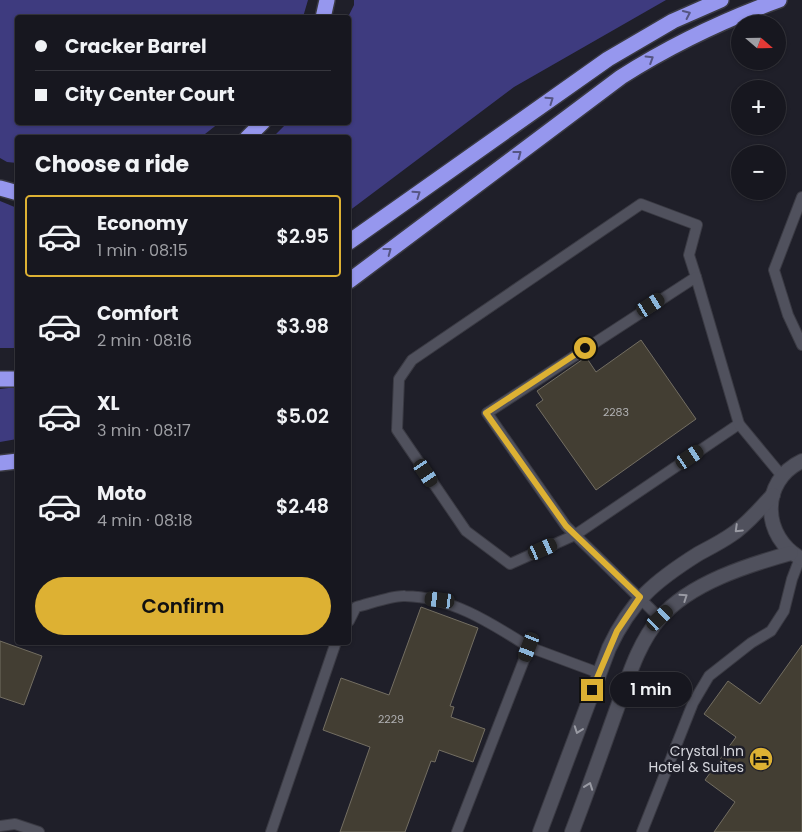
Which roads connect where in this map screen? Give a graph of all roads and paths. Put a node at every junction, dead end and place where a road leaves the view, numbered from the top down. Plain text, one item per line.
1 (327, 0) edge
2 (721, 0) edge
3 (779, 0) edge
4 (324, 15) edge
5 (260, 125) edge
6 (250, 135) edge
7 (0, 188) edge
8 (15, 192) edge
9 (802, 197) edge
10 (351, 241) edge
11 (696, 277) junction
12 (351, 279) edge
13 (802, 345) edge
14 (0, 379) edge
15 (15, 379) edge
16 (739, 424) junction
17 (15, 461) edge
18 (802, 461) edge
19 (0, 463) edge
20 (782, 476) junction
21 (773, 494) junction
22 (575, 535) junction
23 (798, 557) edge
24 (640, 597) junction
25 (351, 617) edge
26 (660, 618) junction
27 (335, 645) edge
28 (529, 647) junction
29 (599, 673) junction
30 (0, 826) edge
31 (39, 832) edge
32 (271, 832) edge
33 (457, 832) edge
34 (540, 832) edge
35 (572, 832) edge
36 (642, 832) edge

1 - 4 highway
10 -> 2 highway
12 -> 3 highway
5 - 6 highway
7 - 8 highway
9 - 13 lane
11 - 16 lane
11 - 22 lane
11 - 22 lane
14 - 15 highway
16 - 20 lane
16 - 22 lane
17 - 19 highway
18 - 20 street
20 - 21 street
21 - 23 street
21 -> 24 street
22 - 24 lane
26 -> 23 street
23 - 36 lane
24 - 26 lane
24 - 29 street
25 - 28 lane
35 -> 26 street
27 - 32 lane
28 - 29 lane
28 - 33 lane
29 -> 34 street
30 - 31 lane

